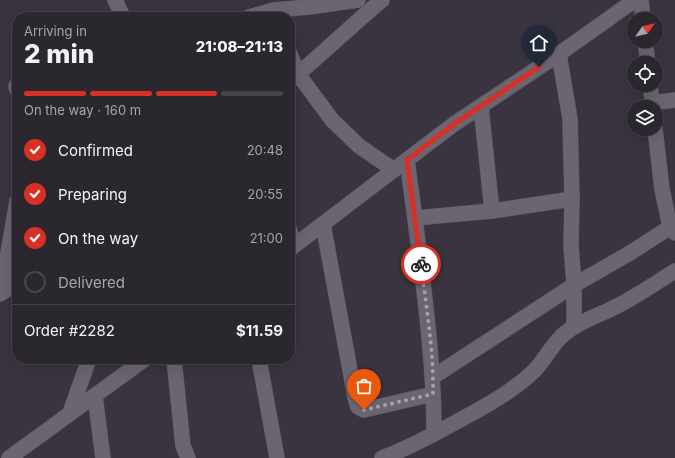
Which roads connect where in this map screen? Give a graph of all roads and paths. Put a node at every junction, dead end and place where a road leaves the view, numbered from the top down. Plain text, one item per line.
1 (115, 0) edge
2 (358, 0) edge
3 (382, 0) edge
4 (634, 0) edge
5 (641, 0) edge
6 (275, 9) edge
7 (121, 12) edge
8 (265, 12) edge
9 (642, 12) edge
10 (559, 54) junction
11 (295, 76) edge
12 (295, 78) edge
13 (675, 100) edge
14 (663, 103) edge
15 (481, 107) junction
16 (657, 136) edge
17 (407, 160) junction
18 (394, 170) junction
19 (572, 198) junction
20 (492, 211) junction
21 (415, 218) junction
22 (323, 224) junction
23 (12, 228) edge
24 (673, 228) edge
25 (295, 245) edge
26 (675, 271) edge
27 (574, 285) junction
28 (12, 286) edge
29 (0, 293) edge
30 (574, 326) junction
31 (87, 364) edge
32 (138, 364) edge
33 (175, 364) edge
34 (260, 364) edge
35 (433, 377) junction
36 (433, 394) junction
37 (95, 396) junction
38 (70, 413) junction
39 (434, 434) junction
40 (10, 458) edge
41 (103, 458) edge
42 (188, 458) edge
43 (277, 458) edge
44 (382, 458) edge

1 - 7 street
2 - 6 street
3 - 11 street
4 - 10 street
5 - 9 street
6 - 8 street
10 - 15 street
10 - 19 street
12 - 18 street
13 - 14 street
15 - 17 street
15 - 20 street
16 - 24 street
17 - 18 street
17 - 21 street
18 - 22 street
19 - 20 street
19 - 27 street
20 - 21 street
21 - 35 street
22 - 25 street
22 - 36 street
23 - 29 street
24 - 27 street
26 - 30 street
27 - 30 street
27 - 35 street
28 - 29 street
30 - 39 street
31 - 38 street
32 - 37 street
33 - 42 street
34 - 43 street
35 - 36 street
36 - 39 street
37 - 38 street
37 - 41 street
38 - 40 street
39 - 44 street

